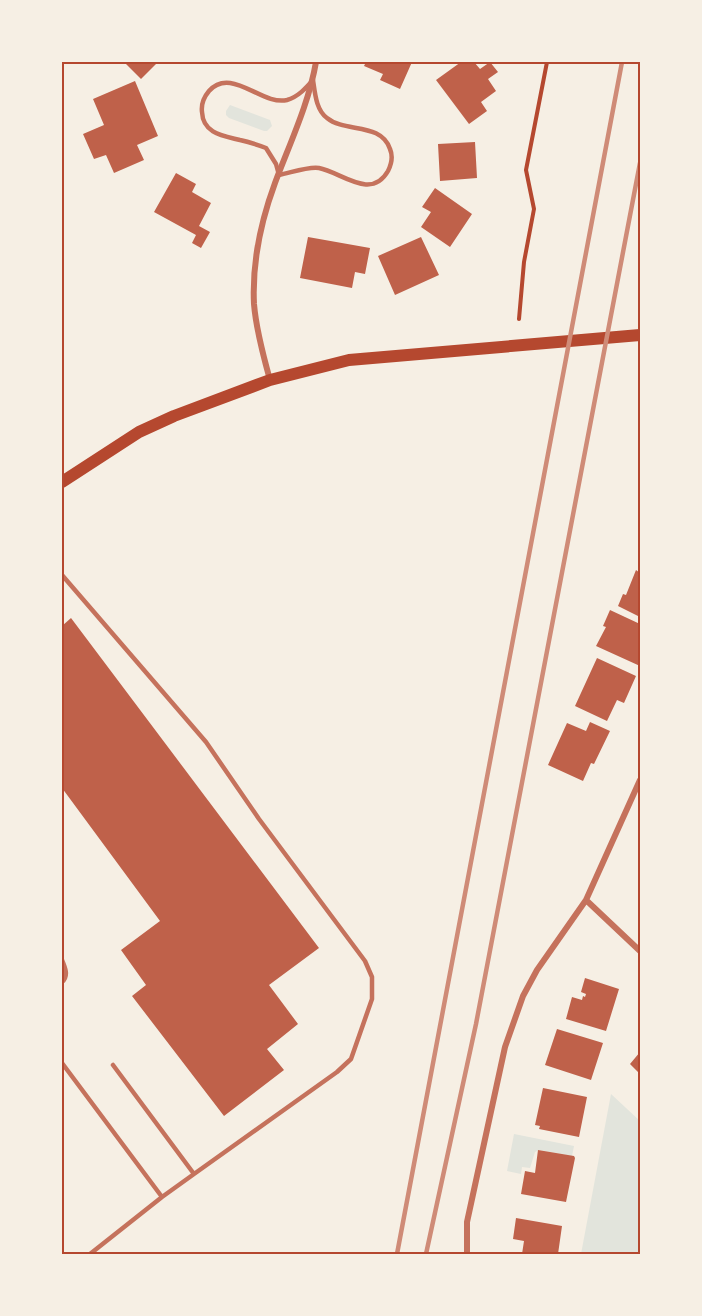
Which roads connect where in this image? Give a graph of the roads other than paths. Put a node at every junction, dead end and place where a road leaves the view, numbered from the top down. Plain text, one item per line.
1 (316, 62) edge
2 (313, 80) junction
3 (279, 175) junction
4 (640, 336) edge
5 (270, 380) junction
6 (62, 482) edge
7 (62, 574) edge
8 (640, 780) edge
9 (586, 900) junction
10 (640, 951) edge
11 (62, 960) edge
12 (62, 982) edge
13 (62, 1063) edge
14 (113, 1065) dead end
15 (194, 1174) junction
16 (162, 1197) junction
17 (90, 1254) edge
18 (467, 1254) edge

1 - 2 street
2 - 3 street
2 - 3 lane
2 - 3 lane
3 - 5 street
4 - 5 main road
5 - 6 main road
7 - 15 lane
8 - 9 street
9 - 10 street
9 - 18 street
11 - 12 lane
13 - 16 lane
14 - 15 lane
15 - 16 lane
16 - 17 lane

